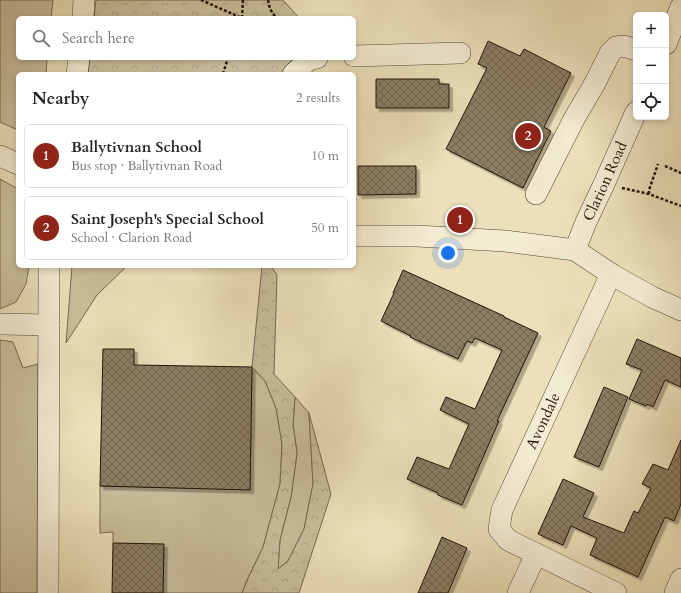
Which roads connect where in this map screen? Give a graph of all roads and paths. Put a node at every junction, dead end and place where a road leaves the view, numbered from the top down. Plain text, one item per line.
1 (84, 0) edge
2 (201, 0) edge
3 (243, 0) edge
4 (268, 0) edge
5 (681, 8) edge
6 (83, 16) edge
7 (237, 16) edge
8 (242, 16) edge
9 (275, 16) edge
10 (669, 37) edge
11 (633, 49) edge
12 (460, 53) dead end
13 (356, 56) edge
14 (79, 60) edge
15 (227, 60) edge
16 (309, 60) edge
17 (77, 72) edge
18 (224, 72) edge
19 (296, 72) edge
20 (633, 119) edge
21 (0, 156) edge
22 (16, 163) edge
23 (658, 164) dead end
24 (664, 166) dead end
25 (681, 173) edge
26 (604, 184) junction
27 (536, 194) dead end
28 (649, 194) junction
29 (681, 206) edge
30 (356, 236) edge
31 (574, 250) junction
32 (49, 268) edge
33 (612, 274) junction
34 (681, 310) edge
35 (0, 324) edge
36 (49, 325) junction
37 (536, 554) junction
38 (681, 579) edge
39 (48, 593) edge
40 (518, 593) edge
41 (616, 593) edge
42 (676, 593) edge

1 - 6 street
2 - 7 path
3 - 8 path
4 - 9 path
5 - 10 street
11 - 27 street
12 - 13 street
14 - 17 street
15 - 18 path
16 - 19 street
20 - 26 street, Clarion Road
21 - 22 street
23 - 28 path
24 - 25 path
26 - 28 path
26 - 31 street, Clarion Road
28 - 29 path
30 - 31 street
31 - 33 street
32 - 36 street
33 - 34 street
33 - 37 street, Avondale
35 - 36 street
36 - 39 street
37 - 40 street
37 - 41 street, Avondale
38 - 42 street

